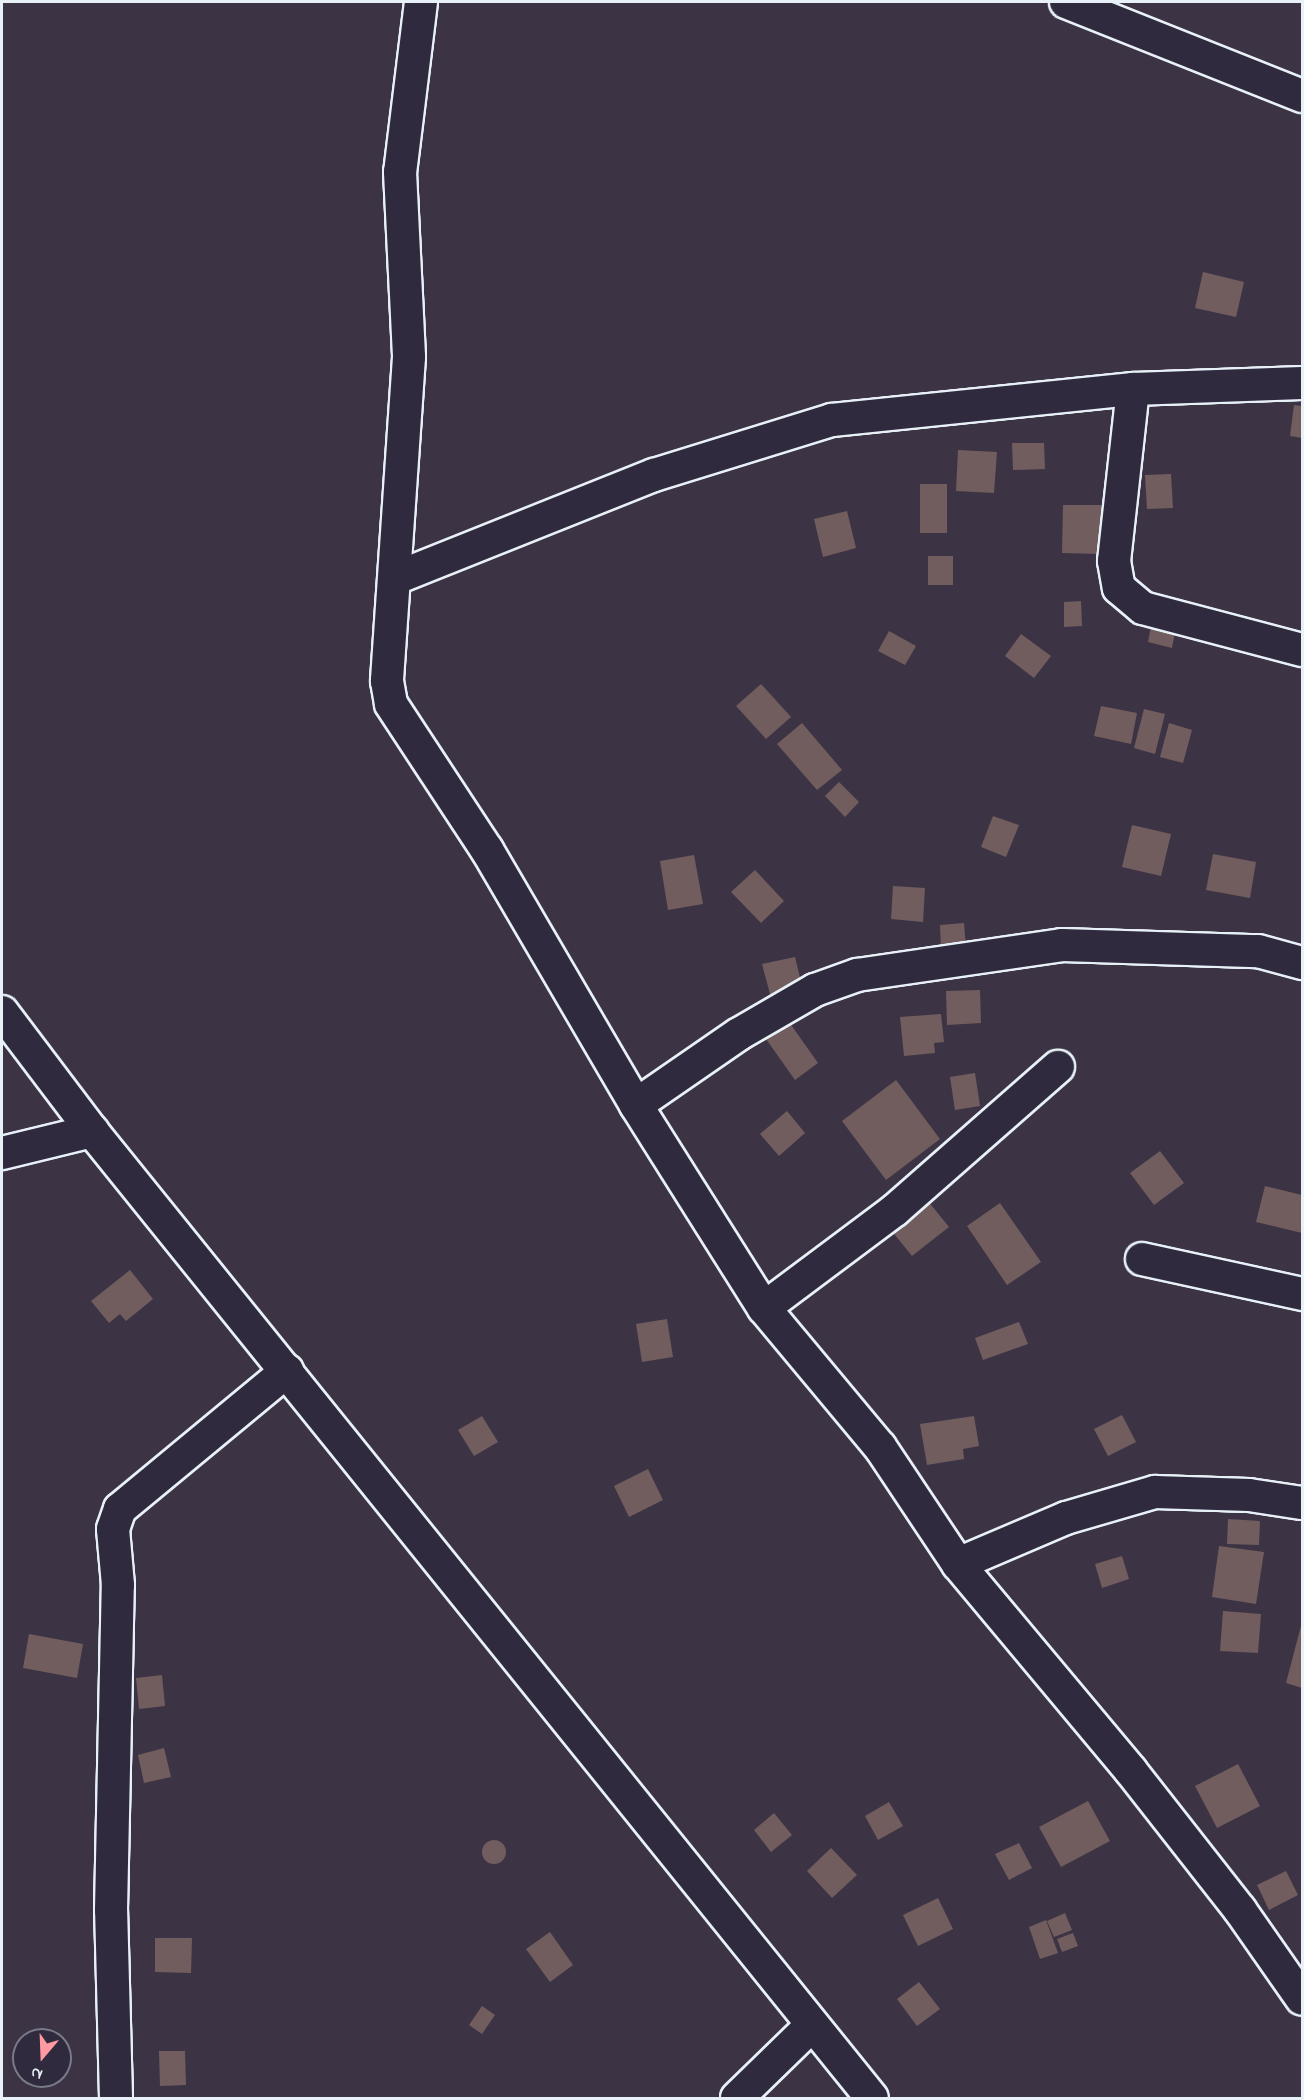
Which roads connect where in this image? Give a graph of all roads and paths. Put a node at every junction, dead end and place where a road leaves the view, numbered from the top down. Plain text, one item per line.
1 (421, 2) edge
2 (1066, 2) edge
3 (1302, 96) edge
4 (1302, 383) edge
5 (1132, 389) junction
6 (396, 578) junction
7 (1302, 650) edge
8 (1302, 963) edge
9 (2, 1012) edge
10 (1058, 1067) dead end
11 (636, 1105) junction
12 (92, 1131) junction
13 (2, 1153) edge
14 (1142, 1259) dead end
15 (1302, 1294) edge
16 (764, 1308) junction
17 (287, 1371) junction
18 (1302, 1503) edge
19 (958, 1564) junction
20 (1302, 1999) edge
21 (812, 2025) junction
22 (116, 2098) edge
23 (736, 2098) edge
24 (872, 2098) edge

1 - 6 street
2 - 3 street
4 - 5 street
5 - 6 street
5 - 7 street
6 - 11 street
8 - 11 street
9 - 12 street
10 - 16 street
11 - 16 street
12 - 13 street
12 - 17 street
14 - 15 street
16 - 19 street
17 - 21 street
17 - 22 street
18 - 19 street
19 - 20 street
21 - 23 street
21 - 24 street

